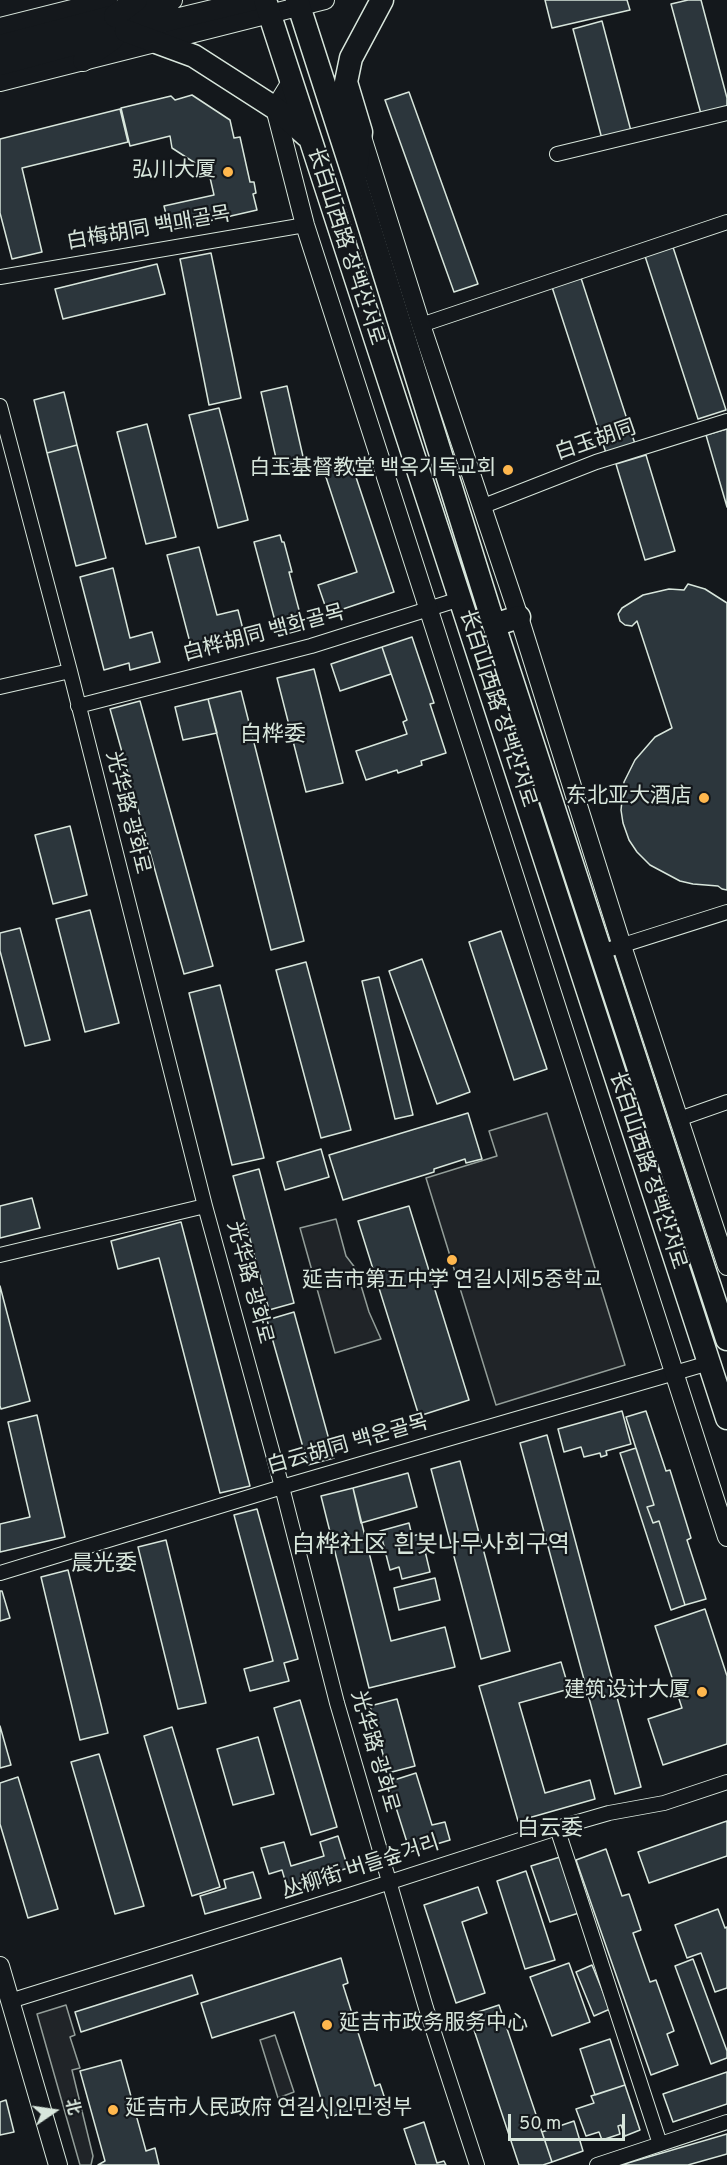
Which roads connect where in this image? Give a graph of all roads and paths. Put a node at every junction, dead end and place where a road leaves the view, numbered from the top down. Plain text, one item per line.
1 (136, 0) edge
2 (172, 0) edge
3 (326, 0) edge
4 (382, 0) edge
5 (298, 3) edge
6 (263, 5) edge
7 (116, 16) edge
8 (0, 27) edge
9 (160, 42) junction
10 (0, 45) edge
11 (83, 61) junction
12 (0, 65) edge
13 (0, 82) edge
14 (291, 82) junction
15 (275, 108) junction
16 (727, 113) edge
17 (361, 132) junction
18 (308, 136) junction
19 (557, 154) dead end
20 (356, 180) junction
21 (727, 222) edge
22 (305, 225) junction
23 (0, 277) edge
24 (421, 325) junction
25 (0, 406) edge
26 (727, 421) edge
27 (481, 507) junction
28 (460, 599) junction
29 (430, 609) junction
30 (519, 617) junction
31 (494, 625) junction
32 (70, 671) junction
33 (0, 687) edge
34 (78, 706) junction
35 (727, 912) edge
36 (611, 949) junction
37 (727, 1101) edge
38 (680, 1119) junction
39 (205, 1206) junction
40 (0, 1255) edge
41 (727, 1266) edge
42 (727, 1339) edge
43 (709, 1363) junction
44 (673, 1373) junction
45 (727, 1418) edge
46 (282, 1487) junction
47 (727, 1537) edge
48 (0, 1573) edge
49 (727, 1782) edge
50 (557, 1828) junction
51 (389, 1882) junction
52 (0, 1966) edge
53 (10, 2001) junction
54 (727, 2122) edge
55 (660, 2144) junction
56 (58, 2165) edge
57 (477, 2165) edge
58 (597, 2165) edge

1 - 7 main road
2 - 7 main road
3 - 5 street
4 - 17 main road
5 - 6 street
5 - 20 main road, 长白山西路 장백산서로
6 - 7 main road
6 - 9 street
6 - 14 main road, 长白山西路 장백산서로
7 - 8 street
7 - 9 main road
7 - 10 main road
7 - 11 main road
7 - 12 main road
9 - 11 street
9 - 15 main road
11 - 13 street
14 - 15 street
14 - 18 main road, 长白山西路 장백산서로
15 - 18 main road
15 - 22 street
16 - 19 street
17 - 20 main road
17 - 24 street
18 - 28 main road, 长白山西路 장백산서로
20 - 31 main road, 长白山西路 장백산서로
21 - 24 street
22 - 23 street, 白梅胡同 백매골목
22 - 29 street
24 - 27 street
25 - 32 street, 光华路 광화로
26 - 27 street, 白玉胡同
27 - 30 street
28 - 29 street, 白桦胡同 백화골목
28 - 43 main road, 长白山西路 장백산서로
29 - 34 street, 白桦胡同 백화골목
29 - 44 street
30 - 31 main road
30 - 36 street
31 - 36 main road, 长白山西路 장백산서로
32 - 33 street
32 - 34 street, 光华路 광화로
34 - 39 street, 光华路 광화로
35 - 36 street
36 - 38 street
36 - 42 main road, 长白山西路 장백산서로
37 - 38 street
38 - 41 street
39 - 40 street
39 - 46 street, 光华路 광화로
43 - 44 street, 白云胡同 백운골목
43 - 45 main road, 长白山西路 장백산서로
44 - 46 street, 白云胡同 백운골목
44 - 47 street
46 - 48 street, 白云胡同 백운골목
46 - 51 street, 光华路 광화로
49 - 50 street, 丛柳街 버들숲거리
50 - 51 street, 丛柳街 버들숲거리
50 - 55 street
51 - 53 street, 丛柳街 버들숲거리
51 - 57 street, 光华路 광화로
52 - 53 street
53 - 56 street
54 - 55 street
55 - 58 street

